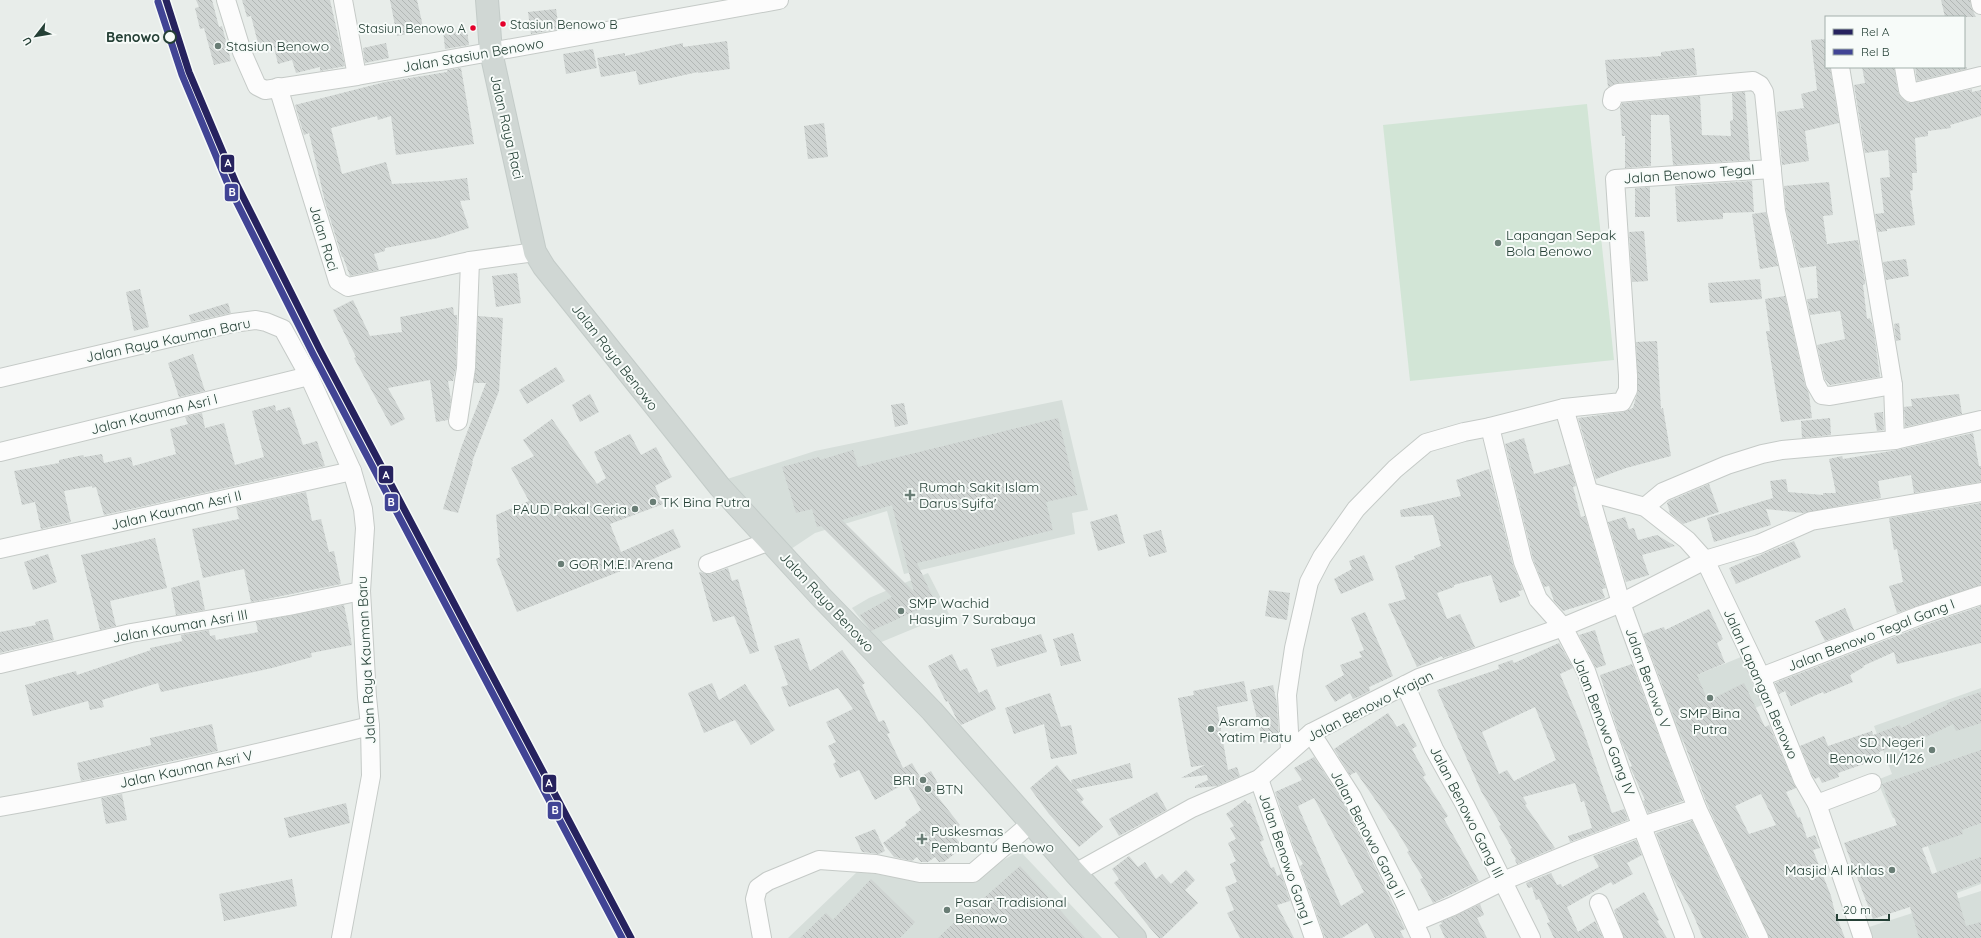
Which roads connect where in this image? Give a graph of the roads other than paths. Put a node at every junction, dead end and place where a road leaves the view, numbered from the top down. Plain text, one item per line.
1 (226, 0) edge
2 (343, 0) edge
3 (487, 0) edge
4 (779, 0) edge
5 (1980, 0) edge
6 (1981, 5) edge
7 (491, 52) junction
8 (1904, 68) edge
9 (1840, 70) edge
10 (357, 76) junction
11 (1981, 76) edge
12 (278, 87) junction
13 (1612, 101) dead end
14 (1772, 169) junction
15 (535, 252) junction
16 (470, 261) junction
17 (309, 376) junction
18 (0, 378) edge
19 (1893, 384) junction
20 (1564, 408) junction
21 (1981, 420) edge
22 (458, 421) dead end
23 (1490, 427) junction
24 (1895, 440) junction
25 (0, 452) edge
26 (352, 471) junction
27 (1589, 492) junction
28 (1981, 492) edge
29 (1645, 507) junction
30 (770, 541) junction
31 (0, 549) edge
32 (1705, 560) junction
33 (708, 564) dead end
34 (361, 591) junction
35 (1981, 595) edge
36 (1621, 603) junction
37 (1563, 627) junction
38 (0, 664) edge
39 (1761, 677) junction
40 (1405, 685) junction
41 (370, 726) junction
42 (1311, 733) junction
43 (1290, 750) junction
44 (1259, 779) junction
45 (1872, 783) dead end
46 (1817, 804) junction
47 (0, 807) edge
48 (1697, 808) junction
49 (1030, 824) junction
50 (1642, 826) junction
51 (1075, 873) junction
52 (1503, 881) junction
53 (1598, 903) dead end
54 (1418, 930) edge
55 (342, 938) edge
56 (762, 938) edge
57 (1135, 938) edge
58 (1314, 938) edge
59 (1531, 938) edge
60 (1614, 938) edge
61 (1685, 938) edge
62 (1759, 938) edge
63 (1863, 938) edge

1 - 12 street, Jalan Stasiun Benowo
2 - 10 street
3 - 7 main road, Jalan Raya Raci
4 - 7 street, Jalan Stasiun Benowo
5 - 6 street
7 - 10 street, Jalan Stasiun Benowo
7 - 15 main road, Jalan Raya Raci
8 - 11 street
9 - 19 street
10 - 12 street, Jalan Stasiun Benowo
12 - 16 street, Jalan Raci
13 - 14 street, Jalan Benowo Tegal
14 - 19 street, Jalan Benowo Tegal
14 - 20 street, Jalan Benowo Tegal
15 - 16 street, Jalan Raci
15 - 30 main road, Jalan Raya Benowo
16 - 22 street
17 - 18 street, Jalan Raya Kauman Baru
17 - 25 street, Jalan Kauman Asri I
17 - 26 street, Jalan Raya Kauman Baru
19 - 24 street
20 - 23 street
20 - 27 street, Jalan Benowo V
21 - 24 street
23 - 37 street, Jalan Benowo Gang IV
23 - 43 street
24 - 29 street
26 - 31 street, Jalan Kauman Asri II
26 - 34 street, Jalan Raya Kauman Baru
27 - 29 street, Jalan Lapangan Benowo
27 - 36 street, Jalan Benowo V
28 - 32 street, Jalan Benowo Krajan
29 - 32 street, Jalan Lapangan Benowo
30 - 33 street
30 - 49 main road, Jalan Raya Benowo
32 - 36 street, Jalan Benowo Krajan
32 - 39 street, Jalan Lapangan Benowo
34 - 38 street, Jalan Kauman Asri III
34 - 41 street, Jalan Raya Kauman Baru
35 - 39 street, Jalan Benowo Tegal Gang I
36 - 37 street, Jalan Benowo Krajan
36 - 48 street, Jalan Benowo V
37 - 40 street, Jalan Benowo Krajan
37 - 50 street, Jalan Benowo Gang IV
39 - 46 street, Jalan Lapangan Benowo
40 - 42 street, Jalan Benowo Krajan
40 - 52 street, Jalan Benowo Gang III
41 - 47 street, Jalan Kauman Asri V
41 - 55 street, Jalan Raya Kauman Baru
42 - 43 street, Jalan Benowo Krajan
42 - 54 street, Jalan Benowo Gang II
43 - 44 street, Jalan Benowo Krajan
44 - 51 street, Jalan Benowo Krajan
44 - 58 street, Jalan Benowo Gang I
45 - 46 street
46 - 63 street, Jalan Lapangan Benowo
48 - 50 street
48 - 62 street, Jalan Benowo V
49 - 51 main road, Jalan Raya Benowo
49 - 56 street
50 - 52 street
50 - 61 street, Jalan Benowo Gang IV
51 - 57 main road, Jalan Raya Benowo
52 - 54 street
52 - 59 street, Jalan Benowo Gang III
53 - 60 street

